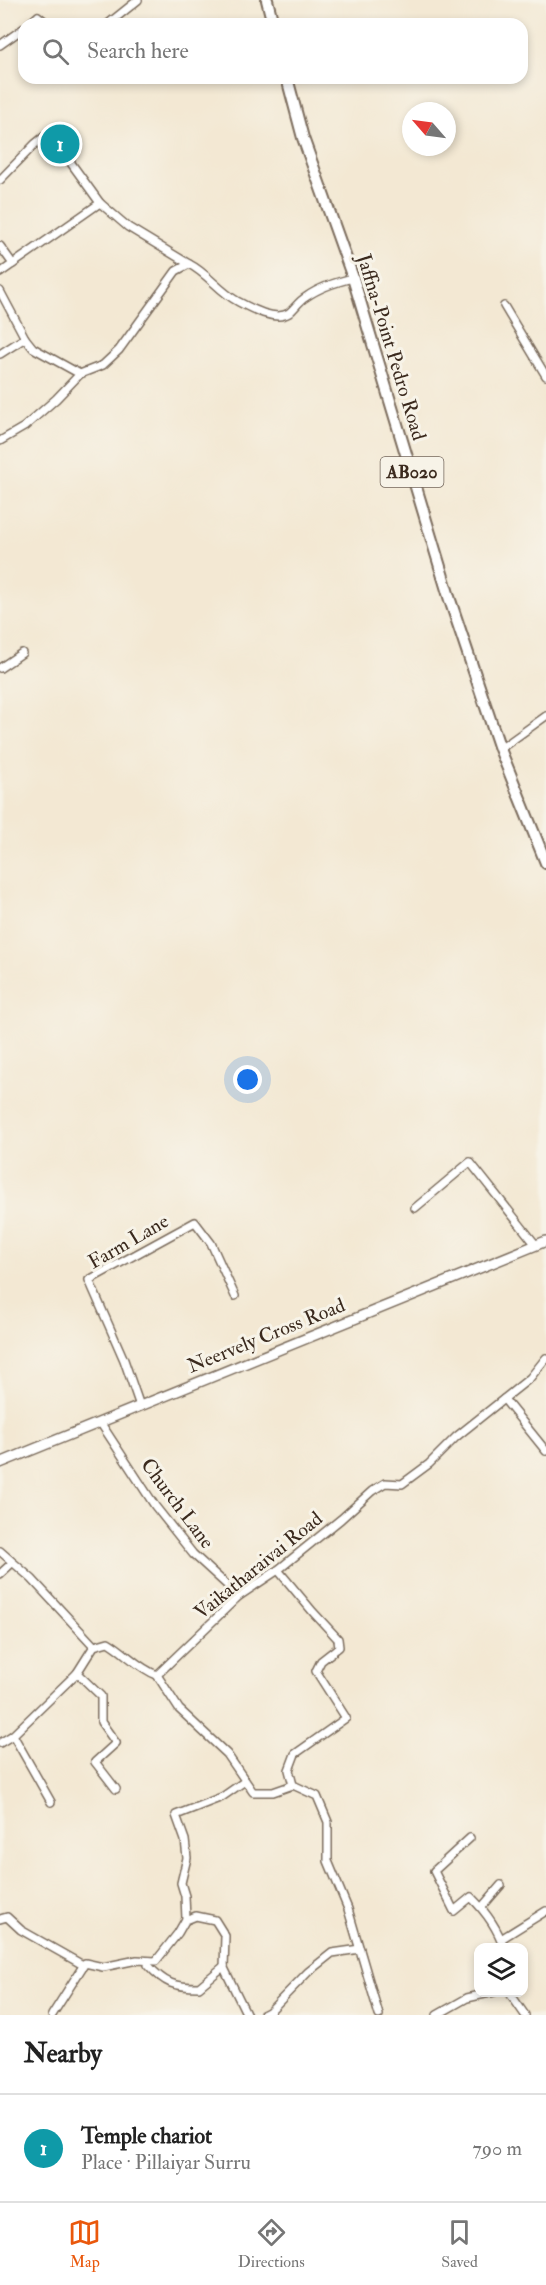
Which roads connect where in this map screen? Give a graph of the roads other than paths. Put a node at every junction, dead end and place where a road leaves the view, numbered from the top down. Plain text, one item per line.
1 (138, 0) edge
2 (267, 0) edge
3 (116, 18) edge
4 (272, 18) edge
5 (18, 32) edge
6 (0, 45) edge
7 (289, 84) edge
8 (0, 180) edge
9 (100, 203) junction
10 (0, 246) edge
11 (13, 264) junction
12 (189, 264) junction
13 (0, 273) edge
14 (353, 278) junction
15 (0, 291) edge
16 (504, 306) dead end
17 (25, 338) junction
18 (0, 354) edge
19 (80, 374) junction
20 (546, 376) edge
21 (0, 441) edge
22 (22, 652) dead end
23 (0, 668) edge
24 (546, 716) edge
25 (500, 749) junction
26 (546, 863) edge
27 (415, 1208) dead end
28 (546, 1241) edge
29 (536, 1245) junction
30 (235, 1296) dead end
31 (546, 1358) edge
32 (504, 1399) junction
33 (140, 1406) junction
34 (100, 1422) junction
35 (546, 1451) edge
36 (0, 1463) edge
37 (0, 1551) edge
38 (12, 1563) junction
39 (278, 1570) junction
40 (0, 1574) edge
41 (239, 1596) junction
42 (94, 1646) junction
43 (77, 1673) junction
44 (157, 1675) junction
45 (13, 1735) junction
46 (0, 1743) edge
47 (244, 1781) junction
48 (293, 1785) junction
49 (116, 1789) dead end
50 (51, 1802) dead end
51 (470, 1838) dead end
52 (501, 1885) dead end
53 (482, 1907) junction
54 (546, 1911) edge
55 (0, 1919) edge
56 (186, 1920) junction
57 (501, 1938) junction
58 (503, 1943) edge
59 (360, 1949) junction
60 (149, 1961) junction
61 (83, 1965) junction
62 (224, 1966) junction
63 (474, 1996) edge
64 (512, 1997) edge
65 (52, 2015) edge
66 (247, 2015) edge
67 (263, 2015) edge
68 (379, 2015) edge
69 (437, 2015) edge
70 (525, 2015) edge

1 - 3 street
2 - 4 main road
5 - 6 street
7 - 14 main road, Jaffna-Point Pedro Road / AB020
8 - 9 street
9 - 11 street
9 - 12 street
10 - 11 street
11 - 13 street
12 - 14 street
12 - 19 street
14 - 25 main road, Jaffna-Point Pedro Road / AB020
15 - 17 street
16 - 20 street
17 - 18 street
17 - 19 street
19 - 21 street
22 - 23 street
24 - 25 street
25 - 26 main road, Jaffna-Point Pedro Road / AB020
27 - 29 street
28 - 29 street, Neervely Cross Road
29 - 33 street, Neervely Cross Road
30 - 33 street, Farm Lane
31 - 32 street, Vaikatharaivai Road
32 - 35 street
32 - 39 street, Vaikatharaivai Road
33 - 34 street, Neervely Cross Road
34 - 36 street, Neervely Cross Road
34 - 41 street, Church Lane
37 - 38 street
38 - 40 street
38 - 42 street
39 - 41 street, Vaikatharaivai Road
39 - 48 street
41 - 44 street, Vaikatharaivai Road
42 - 43 street
42 - 44 street
43 - 45 street
43 - 49 street
44 - 47 street
45 - 46 street
45 - 50 street
47 - 48 street
47 - 56 street
48 - 59 street
51 - 53 street
52 - 53 street
53 - 57 street
54 - 57 street
55 - 61 street
56 - 60 street
56 - 62 street
57 - 58 street
59 - 67 street
59 - 68 street
60 - 61 street
60 - 62 street
61 - 65 street
62 - 66 street
63 - 69 street
64 - 70 street

